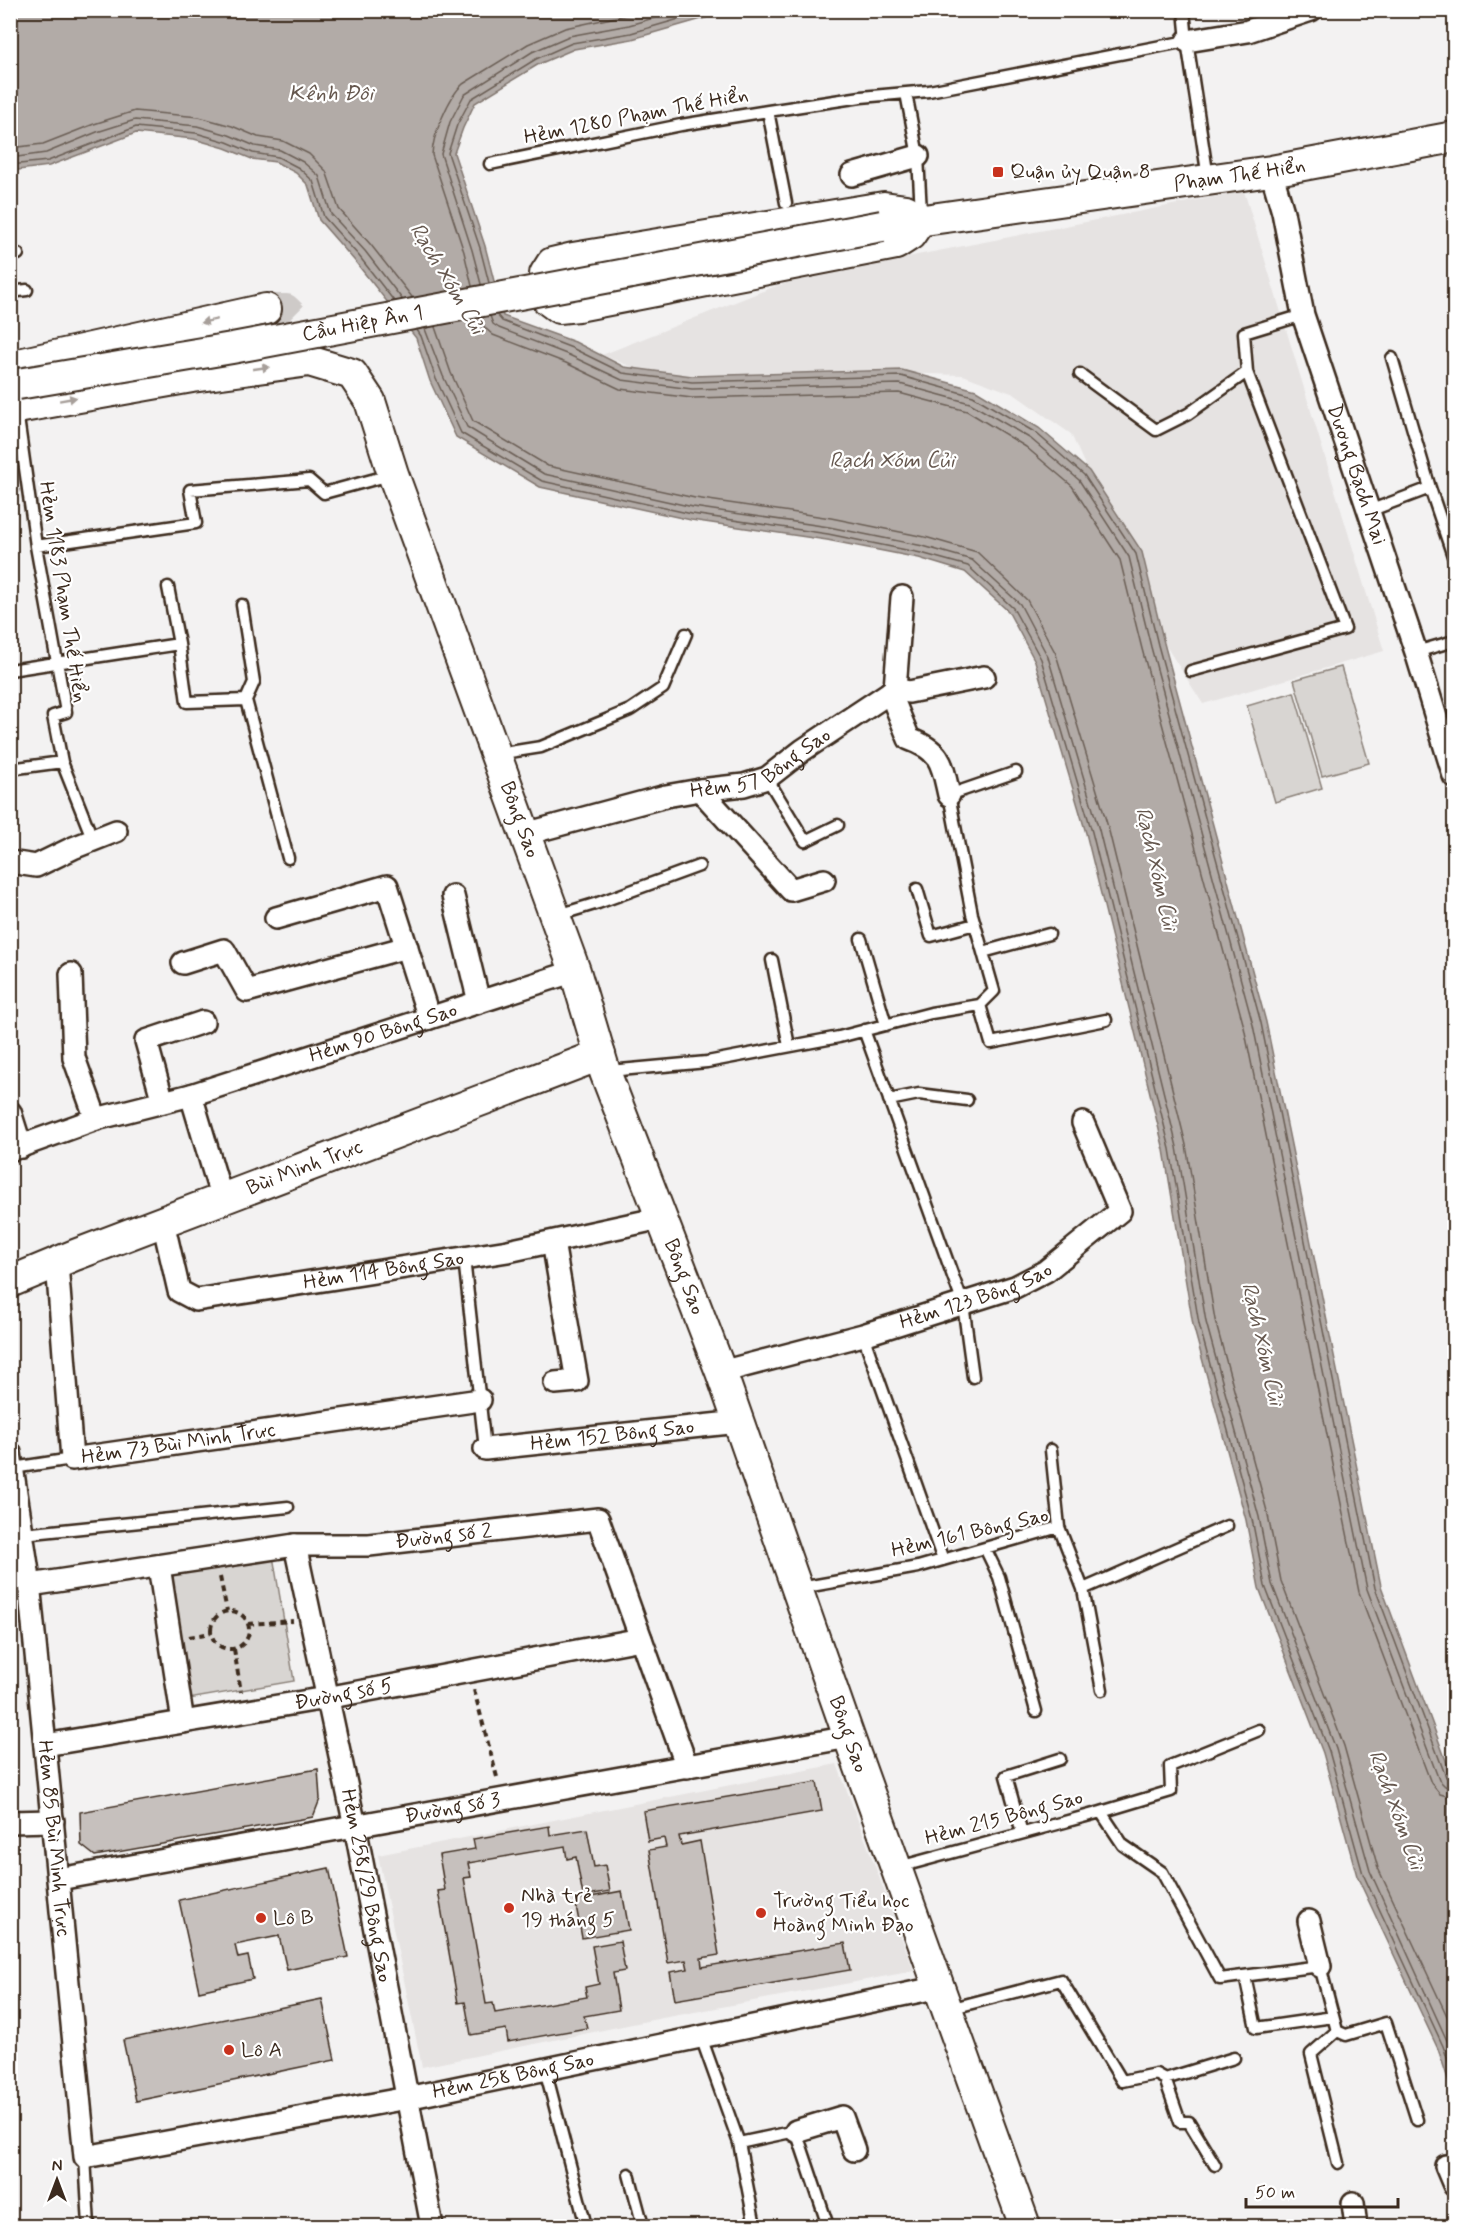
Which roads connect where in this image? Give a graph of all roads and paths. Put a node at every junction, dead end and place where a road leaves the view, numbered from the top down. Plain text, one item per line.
1 (1184, 10) edge
2 (1311, 10) edge
3 (1188, 40) junction
4 (906, 93) junction
5 (768, 111) junction
6 (1455, 137) edge
7 (918, 156) junction
8 (490, 164) dead end
9 (1271, 171) junction
10 (852, 175) dead end
11 (1208, 178) junction
12 (786, 203) dead end
13 (921, 219) junction
14 (882, 226) joint
15 (27, 290) dead end
16 (10, 292) edge
17 (266, 309) tunnel mouth
18 (1303, 315) junction
19 (1392, 358) dead end
20 (1247, 372) junction
21 (1080, 374) dead end
22 (13, 390) edge
23 (393, 474) junction
24 (1430, 488) junction
25 (1369, 511) junction
26 (36, 546) junction
27 (1455, 559) edge
28 (168, 587) dead end
29 (902, 597) dead end
30 (242, 605) dead end
31 (686, 634) dead end
32 (1455, 641) edge
33 (179, 644) junction
34 (1416, 652) junction
35 (57, 662) junction
36 (10, 670) edge
37 (1191, 671) dead end
38 (984, 677) dead end
39 (892, 691) junction
40 (246, 700) junction
41 (496, 754) junction
42 (62, 762) junction
43 (10, 769) edge
44 (1016, 771) dead end
45 (1455, 776) edge
46 (766, 778) junction
47 (700, 790) junction
48 (949, 795) junction
49 (838, 825) dead end
50 (116, 831) dead end
51 (525, 834) junction
52 (93, 840) junction
53 (288, 858) dead end
54 (10, 862) edge
55 (699, 866) dead end
56 (824, 880) dead end
57 (917, 889) dead end
58 (453, 896) dead end
59 (555, 916) junction
60 (276, 918) dead end
61 (975, 924) junction
62 (1049, 934) dead end
63 (861, 939) dead end
64 (407, 946) junction
65 (983, 952) junction
66 (771, 960) dead end
67 (183, 963) dead end
68 (576, 971) junction
69 (71, 974) dead end
70 (479, 1002) junction
71 (980, 1005) junction
72 (429, 1018) junction
73 (1106, 1020) dead end
74 (203, 1022) dead end
75 (886, 1025) junction
76 (864, 1030) junction
77 (789, 1046) junction
78 (603, 1063) junction
79 (191, 1095) junction
80 (889, 1100) junction
81 (967, 1100) dead end
82 (162, 1102) junction
83 (10, 1112) edge
84 (96, 1119) junction
85 (1083, 1123) dead end
86 (16, 1149) edge
87 (222, 1199) junction
88 (661, 1218) junction
89 (162, 1222) junction
90 (553, 1242) junction
91 (464, 1258) junction
92 (57, 1263) junction
93 (10, 1282) edge
94 (963, 1304) junction
95 (863, 1335) junction
96 (721, 1372) junction
97 (973, 1377) dead end
98 (555, 1383) dead end
99 (480, 1400) junction
100 (739, 1422) junction
101 (485, 1449) joint
102 (1051, 1450) dead end
103 (72, 1459) junction
104 (11, 1463) edge
105 (288, 1507) dead end
106 (1227, 1526) dead end
107 (1059, 1527) junction
108 (23, 1534) junction
109 (295, 1545) junction
110 (985, 1548) junction
111 (216, 1557) junction
112 (943, 1560) junction
113 (159, 1566) junction
114 (30, 1585) junction
115 (797, 1589) junction
116 (1083, 1589) junction
117 (227, 1611) junction
118 (310, 1620) junction
119 (248, 1624) junction
120 (641, 1639) junction
121 (234, 1649) junction
122 (469, 1671) junction
123 (1102, 1690) dead end
124 (326, 1698) junction
125 (1036, 1711) dead end
126 (244, 1712) junction
127 (183, 1722) junction
128 (1259, 1730) dead end
129 (849, 1737) junction
130 (45, 1745) junction
131 (1060, 1759) dead end
132 (687, 1767) junction
133 (503, 1800) junction
134 (1101, 1812) junction
135 (53, 1821) junction
136 (10, 1822) edge
137 (354, 1826) junction
138 (1022, 1833) junction
139 (897, 1868) junction
140 (59, 1879) junction
141 (1309, 1921) dead end
142 (1320, 1966) junction
143 (1245, 1976) junction
144 (944, 1998) junction
145 (1333, 2017) junction
146 (1337, 2031) junction
147 (701, 2037) junction
148 (1234, 2058) dead end
149 (544, 2069) junction
150 (1165, 2079) junction
151 (407, 2098) junction
152 (1417, 2120) dead end
153 (796, 2131) junction
154 (739, 2143) junction
155 (854, 2150) dead end
156 (85, 2157) junction
157 (1338, 2163) dead end
158 (1215, 2165) dead end
159 (629, 2174) dead end
160 (1353, 2203) dead end
161 (89, 2226) edge
162 (432, 2226) edge
163 (586, 2226) edge
164 (644, 2226) edge
165 (755, 2226) edge
166 (828, 2226) edge
167 (1025, 2226) edge
168 (1356, 2226) edge

1 - 3 lane
2 - 3 street
3 - 4 lane
3 - 11 lane
4 - 5 lane
4 - 7 lane
5 - 8 lane, Hẻm 1280 Phạm Thế Hiển
5 - 12 lane, Hẻm 1280 Phạm Thế Hiển
6 - 9 main road, Phạm Thế Hiển
7 - 10 street
7 - 13 lane
9 - 11 main road, Phạm Thế Hiển
9 - 18 street, Dương Bạch Mai
11 - 13 main road, Phạm Thế Hiển
13 - 13 main road
13 - 14 main road, Phạm Thế Hiển
14 - 22 main road, Cầu Hiệp Ân 1, bridge
15 - 16 lane
17 -> 22 main road
18 - 20 lane
18 - 25 street, Dương Bạch Mai
19 - 24 lane
20 - 21 lane
20 - 37 lane
22 -> 23 main road, Bông Sao
22 - 26 lane, Hẻm 1183 Phạm Thế Hiển
23 - 26 lane
23 - 41 main road, Bông Sao
24 - 25 lane
24 - 27 lane
25 - 34 street, Dương Bạch Mai
26 - 35 lane, Hẻm 1183 Phạm Thế Hiển
28 - 33 lane
29 - 39 street
30 - 40 lane
31 - 41 lane
32 - 34 lane
33 - 35 lane
33 - 40 lane
34 - 45 street, Dương Bạch Mai
35 - 36 lane
35 - 42 lane, Hẻm 1183 Phạm Thế Hiển
38 - 39 street
39 - 46 street, Hẻm 57 Bông Sao
39 - 48 street
40 - 53 lane
41 - 51 main road, Bông Sao
42 - 43 lane
42 - 52 lane, Hẻm 1183 Phạm Thế Hiển
44 - 48 lane
46 - 47 street, Hẻm 57 Bông Sao
46 - 49 lane
47 - 51 street, Hẻm 57 Bông Sao
47 - 56 street
48 - 61 lane
50 - 52 street
51 - 59 main road, Bông Sao
52 - 54 street
55 - 59 lane
57 - 61 lane
58 - 70 street
59 - 68 main road, Bông Sao
60 - 64 street
61 - 65 lane
62 - 65 lane
63 - 75 lane
64 - 67 street
64 - 72 street
65 - 71 lane
66 - 77 lane
68 - 70 street, Hẻm 90 Bông Sao
68 - 78 main road, Bông Sao
69 - 84 street
70 - 72 street, Hẻm 90 Bông Sao
71 - 73 lane
71 - 75 lane
72 - 79 street, Hẻm 90 Bông Sao
74 - 82 street
75 - 76 lane
76 - 77 lane
76 - 80 lane
77 - 78 lane
78 - 87 main road, Bùi Minh Trực
78 - 88 main road, Bông Sao
79 - 82 street, Hẻm 90 Bông Sao
79 - 87 street
80 - 81 lane
80 - 94 lane
82 - 84 street, Hẻm 90 Bông Sao
83 - 86 street
84 - 86 street, Hẻm 90 Bông Sao
85 - 94 street, Hẻm 123 Bông Sao
87 - 89 main road, Bùi Minh Trực
88 - 90 street, Hẻm 114 Bông Sao
88 - 96 main road, Bông Sao
89 - 91 street, Hẻm 114 Bông Sao
89 - 92 main road, Bùi Minh Trực
90 - 91 street, Hẻm 114 Bông Sao
90 - 98 street
91 - 99 lane
92 - 93 main road, Bùi Minh Trực
92 - 103 street, Hẻm 73 Bùi Minh Trực
94 - 95 street, Hẻm 123 Bông Sao
94 - 97 lane
95 - 96 street, Hẻm 123 Bông Sao
95 - 112 lane
96 - 100 main road, Bông Sao
99 - 101 lane
99 - 103 street, Hẻm 73 Bùi Minh Trực
100 - 101 street, Hẻm 152 Bông Sao
100 - 115 main road, Bông Sao
102 - 107 lane
103 - 104 lane
104 - 108 street, Hẻm 85 Bùi Minh Trực
105 - 108 lane
106 - 116 lane
107 - 110 lane, Hẻm 161 Bông Sao
107 - 116 lane, Hẻm 161 Bông Sao
108 - 114 street, Hẻm 85 Bùi Minh Trực
109 - 111 street, Đường số 2
109 - 118 street, Hẻm 258/29 Bông Sao
109 - 120 street, Đường số 2
110 - 112 lane, Hẻm 161 Bông Sao
110 - 125 lane
111 - 113 street, Đường số 2
111 - 117 path
112 - 115 lane, Hẻm 161 Bông Sao
113 - 114 street, Đường số 2
113 - 127 street
114 - 130 street, Hẻm 85 Bùi Minh Trực
115 - 129 main road, Bông Sao
116 - 123 lane, Hẻm 161 Bông Sao
117 - 119 path
117 - 121 path
118 - 119 path
118 - 124 street, Hẻm 258/29 Bông Sao
119 - 121 path
120 - 122 street, Đường số 5
120 - 132 street, Đường số 2
121 - 126 path
122 - 124 street, Đường số 5
122 - 133 path
124 - 126 street, Đường số 5
124 - 137 street, Hẻm 258/29 Bông Sao
126 - 127 street, Đường số 5
127 - 130 street, Đường số 5
128 - 134 lane
129 - 132 street, Đường số 3
129 - 139 main road, Bông Sao
130 - 135 street, Hẻm 85 Bùi Minh Trực
131 - 138 lane
132 - 133 street, Đường số 3
133 - 137 street, Đường số 3
134 - 138 lane, Hẻm 215 Bông Sao
134 - 143 lane, Hẻm 215 Bông Sao
135 - 136 street
135 - 140 street, Hẻm 85 Bùi Minh Trực
137 - 140 street, Đường số 3
137 - 151 street, Hẻm 258/29 Bông Sao
138 - 139 lane, Hẻm 215 Bông Sao
139 - 144 main road, Bông Sao
140 - 156 street, Hẻm 85 Bùi Minh Trực
141 - 142 street
142 - 143 lane, Hẻm 215 Bông Sao
142 - 145 lane
143 - 145 lane
144 - 147 street, Hẻm 258 Bông Sao
144 - 150 lane
144 - 167 main road, Bông Sao
145 - 146 lane
146 - 152 lane
146 - 157 lane
147 - 149 street, Hẻm 258 Bông Sao
147 - 154 lane
148 - 150 lane
149 - 151 street, Hẻm 258 Bông Sao
149 - 163 lane
150 - 158 lane
151 - 156 street, Hẻm 258 Bông Sao
151 - 162 street, Hẻm 258/29 Bông Sao
153 - 154 lane
153 - 155 street
153 - 166 lane
154 - 165 lane
156 - 161 lane, Hẻm 85 Bùi Minh Trực
159 - 164 lane
160 - 168 street

